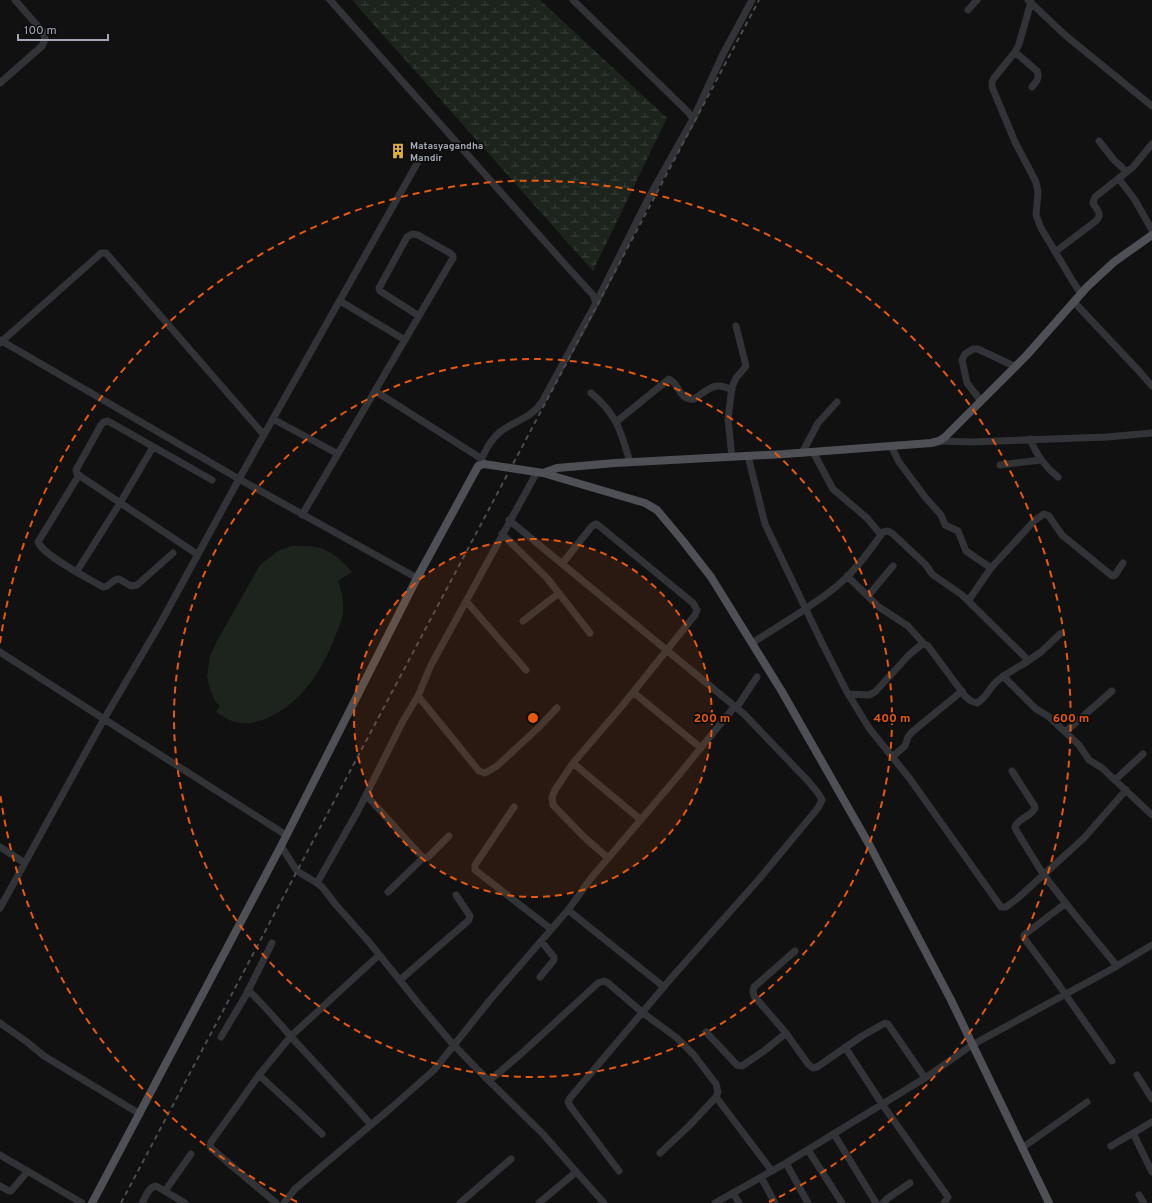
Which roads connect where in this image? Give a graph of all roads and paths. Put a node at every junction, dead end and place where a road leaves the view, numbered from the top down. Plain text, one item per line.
1 (15, 0) edge
2 (330, 0) edge
3 (572, 0) edge
4 (752, 0) edge
5 (977, 0) edge
6 (1029, 1) edge
7 (968, 10) dead end
8 (1015, 52) junction
9 (0, 83) edge
10 (1032, 87) dead end
11 (1152, 106) edge
12 (692, 119) junction
13 (1099, 142) dead end
14 (1152, 144) edge
15 (419, 160) dead end
16 (1127, 172) junction
17 (1119, 179) junction
18 (1152, 230) edge
19 (1152, 235) edge
20 (1055, 252) junction
21 (1081, 294) junction
22 (340, 301) junction
23 (1074, 302) junction
24 (596, 303) junction
25 (419, 316) junction
26 (736, 326) dead end
27 (405, 340) junction
28 (0, 341) edge
29 (1016, 367) junction
30 (1152, 386) edge
31 (732, 390) junction
32 (375, 391) junction
33 (591, 393) dead end
34 (981, 401) junction
35 (837, 402) dead end
36 (273, 419) junction
37 (616, 422) junction
38 (1152, 433) edge
39 (264, 435) junction
40 (1030, 440) junction
41 (939, 441) junction
42 (891, 446) junction
43 (153, 447) junction
44 (813, 452) junction
45 (802, 453) junction
46 (338, 454) junction
47 (748, 456) junction
48 (732, 457) junction
49 (1041, 460) junction
50 (630, 462) junction
51 (480, 463) junction
52 (1000, 465) dead end
53 (540, 472) junction
54 (79, 475) junction
55 (1058, 476) dead end
56 (239, 479) junction
57 (212, 480) dead end
58 (120, 503) junction
59 (302, 515) junction
60 (509, 520) junction
61 (502, 534) junction
62 (881, 535) junction
63 (173, 553) dead end
64 (198, 554) junction
65 (1123, 563) dead end
66 (562, 564) junction
67 (892, 566) dead end
68 (991, 568) junction
69 (77, 572) junction
70 (847, 576) junction
71 (417, 578) junction
72 (560, 593) junction
73 (868, 596) junction
74 (466, 601) junction
75 (968, 601) junction
76 (806, 608) junction
77 (524, 621) dead end
78 (590, 632) dead end
79 (1060, 634) dead end
80 (752, 643) junction
81 (924, 644) junction
82 (667, 650) junction
83 (0, 652) edge
84 (1025, 663) junction
85 (526, 670) dead end
86 (1004, 676) junction
87 (757, 678) dead end
88 (1112, 690) dead end
89 (962, 691) junction
90 (633, 692) junction
91 (849, 694) junction
92 (418, 696) junction
93 (736, 706) junction
94 (557, 708) dead end
95 (104, 719) junction
96 (1065, 732) junction
97 (701, 748) junction
98 (1143, 754) dead end
99 (892, 757) junction
100 (574, 763) junction
101 (1012, 771) dead end
102 (1115, 780) junction
103 (1126, 790) junction
104 (366, 795) junction
105 (514, 807) dead end
106 (1152, 815) edge
107 (641, 820) junction
108 (286, 835) junction
109 (449, 836) dead end
110 (281, 846) junction
111 (0, 847) edge
112 (423, 858) junction
113 (608, 858) junction
114 (25, 863) junction
115 (1044, 874) junction
116 (317, 883) junction
117 (388, 892) dead end
118 (456, 895) dead end
119 (1066, 903) junction
120 (0, 908) edge
121 (568, 910) junction
122 (551, 929) junction
123 (541, 941) junction
124 (272, 943) dead end
125 (1152, 945) edge
126 (795, 951) dead end
127 (379, 955) junction
128 (1117, 966) junction
129 (540, 977) dead end
130 (400, 980) junction
131 (664, 987) junction
132 (248, 990) junction
133 (1066, 994) junction
134 (643, 1013) junction
135 (0, 1023) edge
136 (706, 1032) dead end
137 (786, 1033) junction
138 (291, 1036) junction
139 (221, 1037) dead end
140 (453, 1044) junction
141 (972, 1045) junction
142 (845, 1047) junction
143 (1112, 1061) dead end
144 (1137, 1074) dead end
145 (259, 1075) junction
146 (925, 1078) junction
147 (489, 1081) junction
148 (716, 1097) junction
149 (1152, 1099) edge
150 (1087, 1102) dead end
151 (882, 1104) junction
152 (140, 1114) junction
153 (1152, 1122) edge
154 (371, 1125) junction
155 (1133, 1133) junction
156 (322, 1134) dead end
157 (834, 1134) junction
158 (1112, 1146) dead end
159 (1022, 1148) junction
160 (808, 1150) junction
161 (660, 1153) dead end
162 (191, 1154) dead end
163 (0, 1155) edge
164 (511, 1159) dead end
165 (786, 1163) junction
166 (28, 1171) junction
167 (619, 1171) dead end
168 (772, 1171) junction
169 (576, 1172) junction
170 (1152, 1172) edge
171 (761, 1177) junction
172 (910, 1184) dead end
173 (0, 1186) edge
174 (165, 1192) junction
175 (733, 1193) junction
176 (1139, 1196) dead end
177 (82, 1203) edge
178 (92, 1203) edge
179 (142, 1203) edge
180 (185, 1203) edge
181 (276, 1203) edge
182 (284, 1203) edge
183 (460, 1203) edge
184 (539, 1203) edge
185 (604, 1203) edge
186 (715, 1203) edge
187 (739, 1203) edge
188 (775, 1203) edge
189 (808, 1203) edge
190 (842, 1203) edge
191 (876, 1203) edge
192 (883, 1203) edge
193 (944, 1203) edge
194 (1049, 1203) edge
195 (1144, 1203) edge

1 - 9 street
2 - 24 street
3 - 12 street
4 - 12 street
5 - 7 street
6 - 8 street
6 - 11 street
8 - 10 street
8 - 20 street
12 - 24 street
13 - 16 street
14 - 16 street
15 - 22 street
16 - 17 street
17 - 18 street
17 - 20 street
19 - 21 main road
20 - 21 street
21 - 23 main road
22 - 27 street
22 - 36 street
23 - 29 main road
23 - 30 street
24 - 51 street
25 - 25 street
25 - 27 street
26 - 31 street
27 - 32 street
28 - 39 street
28 - 56 street
29 - 34 main road
29 - 34 street
31 - 37 street
31 - 48 street
32 - 46 street
32 - 51 street
33 - 37 street
34 - 41 main road
35 - 45 street
36 - 39 street
36 - 46 street
37 - 50 street
38 - 40 street
39 - 56 street
40 - 41 street
40 - 49 street
41 - 42 main road
42 - 44 main road
42 - 68 street
43 - 54 street
43 - 57 street
43 - 58 street
44 - 45 main road
44 - 62 street
45 - 47 main road
46 - 59 street
47 - 48 main road
47 - 76 street
48 - 50 main road
49 - 52 street
49 - 55 street
50 - 53 main road
51 - 53 main road
51 - 71 main road
53 - 60 street
53 - 80 main road
54 - 58 street
54 - 69 street
56 - 59 street
56 - 64 street
58 - 64 street
58 - 69 street
59 - 71 street
60 - 61 street
60 - 66 street
61 - 72 street
61 - 74 street
62 - 70 street
62 - 75 street
63 - 69 street
64 - 95 street
65 - 68 street
66 - 82 street
66 - 82 street
67 - 73 street
68 - 75 street
70 - 73 street
70 - 76 street
71 - 108 main road
72 - 77 street
72 - 78 street
73 - 81 street
74 - 85 street
74 - 92 street
75 - 84 street
76 - 80 street
76 - 91 street
79 - 84 street
80 - 141 main road
81 - 89 street
81 - 91 street
82 - 90 street
82 - 93 street
83 - 95 street
84 - 86 street
86 - 89 street
86 - 96 street
87 - 93 street
88 - 96 street
89 - 99 street
90 - 97 street
90 - 100 street
91 - 99 street
92 - 94 street
92 - 104 street
93 - 97 street
93 - 131 street
95 - 108 street
95 - 114 street
96 - 102 street
97 - 107 street
98 - 102 street
99 - 115 street
100 - 107 street
100 - 113 street
101 - 115 street
102 - 103 street
103 - 106 street
103 - 115 street
104 - 112 street
104 - 116 street
105 - 122 street
107 - 113 street
108 - 110 main road
109 - 112 street
110 - 116 street
110 - 152 main road
111 - 114 street
112 - 117 street
113 - 121 street
114 - 120 street
115 - 119 street
116 - 127 street
118 - 130 street
119 - 128 street
119 - 133 street
121 - 122 street
121 - 131 street
122 - 123 street
123 - 129 street
123 - 140 street
124 - 132 street
125 - 128 street
126 - 137 street
127 - 130 street
127 - 138 street
128 - 133 street
130 - 140 street
131 - 134 street
132 - 138 street
132 - 139 street
133 - 141 street
133 - 143 street
134 - 147 street
134 - 148 street
134 - 167 street
135 - 152 street
136 - 137 street
137 - 142 street
138 - 145 street
138 - 154 street
140 - 147 street
140 - 154 street
141 - 146 street
141 - 159 main road
142 - 146 street
142 - 151 street
144 - 149 street
145 - 156 street
145 - 181 street
146 - 151 street
147 - 169 street
148 - 161 street
148 - 168 street
150 - 159 street
151 - 157 street
151 - 193 street
152 - 178 main road
153 - 155 street
154 - 182 street
155 - 158 street
155 - 170 street
157 - 160 street
157 - 191 street
159 - 194 main road
160 - 165 street
160 - 190 street
162 - 174 street
163 - 166 street
164 - 183 street
165 - 168 street
165 - 189 street
166 - 173 street
166 - 177 street
168 - 171 street
169 - 184 street
169 - 185 street
171 - 175 street
171 - 188 street
172 - 192 street
174 - 179 street
174 - 180 street
175 - 186 street
175 - 187 street
176 - 195 street

